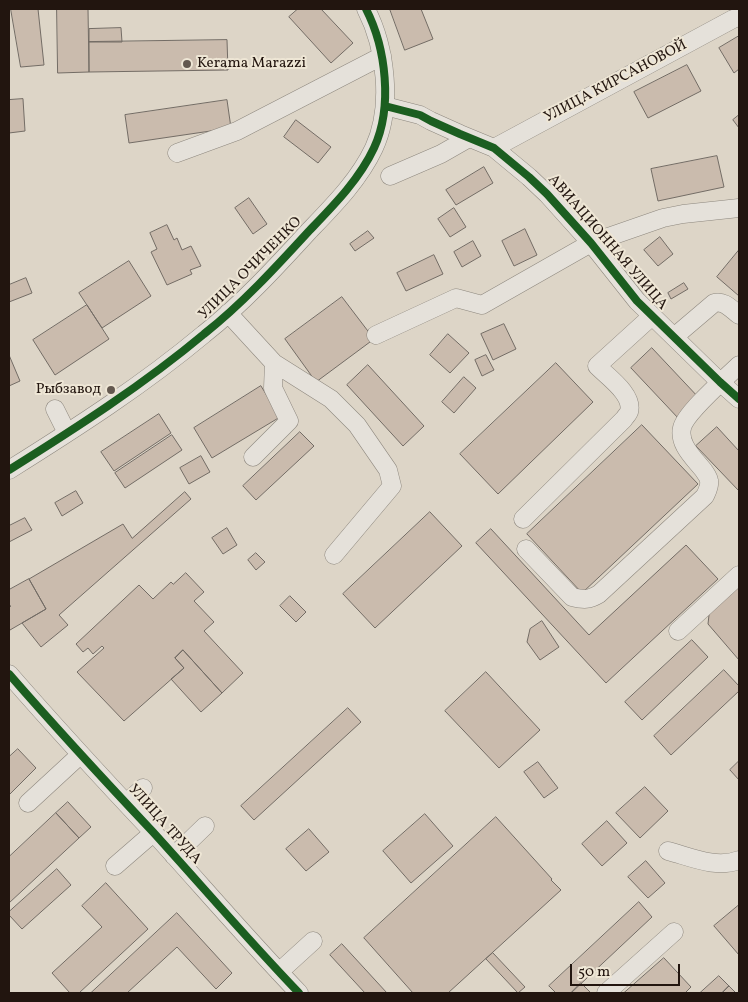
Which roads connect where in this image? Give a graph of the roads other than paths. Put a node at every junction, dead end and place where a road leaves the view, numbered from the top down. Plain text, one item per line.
1 (366, 9) edge
2 (739, 17) edge
3 (382, 56) junction
4 (384, 106) junction
5 (469, 138) junction
6 (494, 148) junction
7 (177, 153) dead end
8 (390, 176) dead end
9 (736, 212) edge
10 (591, 243) junction
11 (228, 313) junction
12 (652, 316) junction
13 (739, 316) edge
14 (376, 335) dead end
15 (674, 338) junction
16 (274, 363) junction
17 (739, 365) edge
18 (720, 382) junction
19 (739, 399) edge
20 (54, 409) dead end
21 (67, 433) junction
22 (253, 456) dead end
23 (9, 470) edge
24 (523, 519) dead end
25 (526, 549) dead end
26 (334, 555) dead end
27 (739, 575) edge
28 (678, 631) dead end
29 (9, 674) edge
30 (80, 755) junction
31 (143, 788) dead end
32 (28, 803) dead end
33 (126, 803) junction
34 (205, 826) dead end
35 (153, 833) junction
36 (668, 851) dead end
37 (174, 856) junction
38 (739, 860) edge
39 (115, 866) dead end
40 (674, 932) dead end
41 (314, 941) dead end
42 (279, 972) junction
43 (299, 993) edge
44 (606, 993) edge

1 - 3 street, УЛИЦА ОЧИЧЕНКО
2 - 6 street, УЛИЦА КИРСАНОВОЙ
3 - 4 street, УЛИЦА ОЧИЧЕНКО
3 - 7 street
4 - 5 street, АВИАЦИОННАЯ УЛИЦА
4 - 11 street, УЛИЦА ОЧИЧЕНКО
5 - 6 street, АВИАЦИОННАЯ УЛИЦА
5 - 8 street
6 - 10 street, АВИАЦИОННАЯ УЛИЦА
9 - 10 street
10 - 12 street, АВИАЦИОННАЯ УЛИЦА
10 - 14 street
11 - 16 street
11 - 21 street, УЛИЦА ОЧИЧЕНКО
12 - 15 street, АВИАЦИОННАЯ УЛИЦА
12 - 24 street
13 - 15 street
15 - 18 street, АВИАЦИОННАЯ УЛИЦА
16 - 22 street
16 - 26 street
17 - 18 street
18 - 19 street, АВИАЦИОННАЯ УЛИЦА
18 - 25 street
20 - 21 street
21 - 23 street, УЛИЦА ОЧИЧЕНКО
27 - 28 street
29 - 30 street, УЛИЦА ТРУДА
30 - 32 street
30 - 33 street, УЛИЦА ТРУДА
31 - 33 street
33 - 35 street, УЛИЦА ТРУДА
34 - 37 street
35 - 37 street, УЛИЦА ТРУДА
35 - 39 street
36 - 38 street
37 - 42 street, УЛИЦА ТРУДА
40 - 44 street
41 - 42 street
42 - 43 street, УЛИЦА ТРУДА

